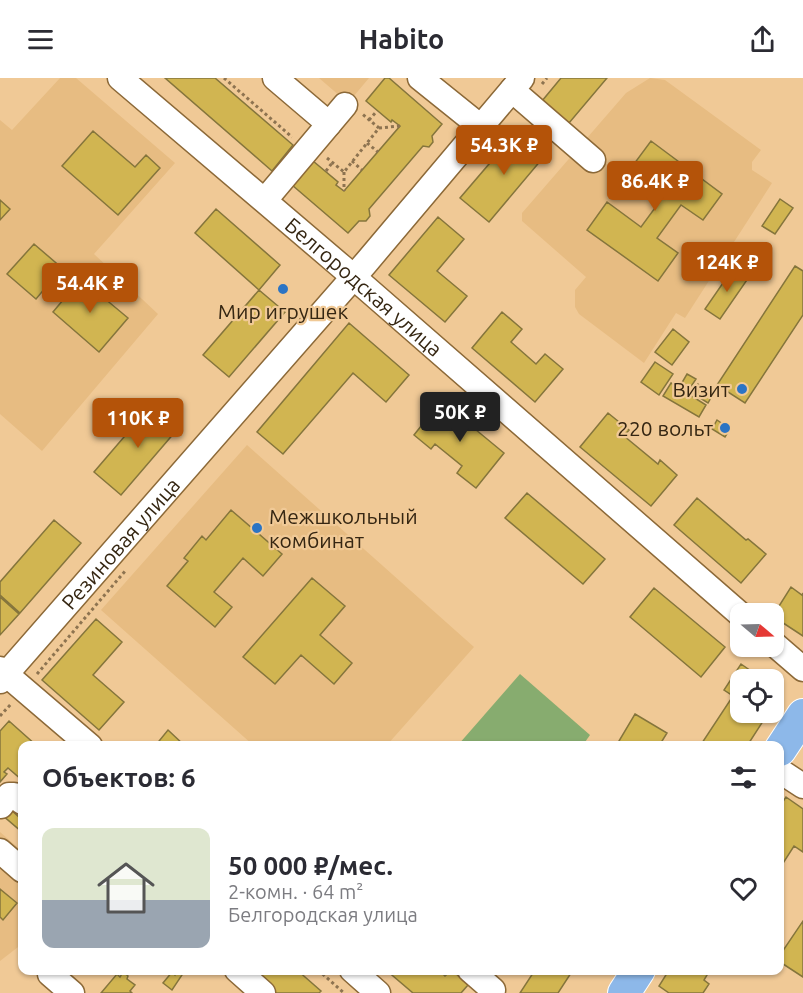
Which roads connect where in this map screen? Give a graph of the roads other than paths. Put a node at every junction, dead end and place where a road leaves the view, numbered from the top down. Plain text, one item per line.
1 (120, 78) edge
2 (275, 78) edge
3 (420, 78) edge
4 (517, 84) edge
5 (345, 105) road end
6 (329, 124) junction
7 (481, 127) junction
8 (593, 160) dead end
9 (265, 200) junction
10 (353, 277) junction
11 (730, 605) edge
12 (784, 653) edge
13 (803, 669) edge
14 (2, 674) edge
15 (803, 715) edge
16 (84, 741) edge
17 (784, 744) edge
18 (784, 774) edge
19 (803, 786) edge
20 (18, 798) edge
21 (0, 806) edge
22 (0, 851) edge
23 (18, 867) edge
24 (51, 975) edge
25 (243, 975) edge
26 (479, 975) edge
27 (636, 975) edge
28 (496, 984) edge
29 (72, 993) edge
30 (263, 993) edge
31 (624, 993) edge

1 - 9 street, Белгородская улица
2 - 6 street
3 - 7 street
4 - 7 street, Резиновая улица
4 - 8 street
5 - 6 street
6 - 9 street
7 - 10 street, Резиновая улица
9 - 10 street, Белгородская улица
10 - 11 street, Белгородская улица
10 - 14 street, Резиновая улица
12 - 13 street
14 - 16 street
15 - 17 main road
18 - 19 street
20 - 21 street
22 - 23 street
24 - 29 street
25 - 30 street
26 - 28 street
27 - 31 main road

